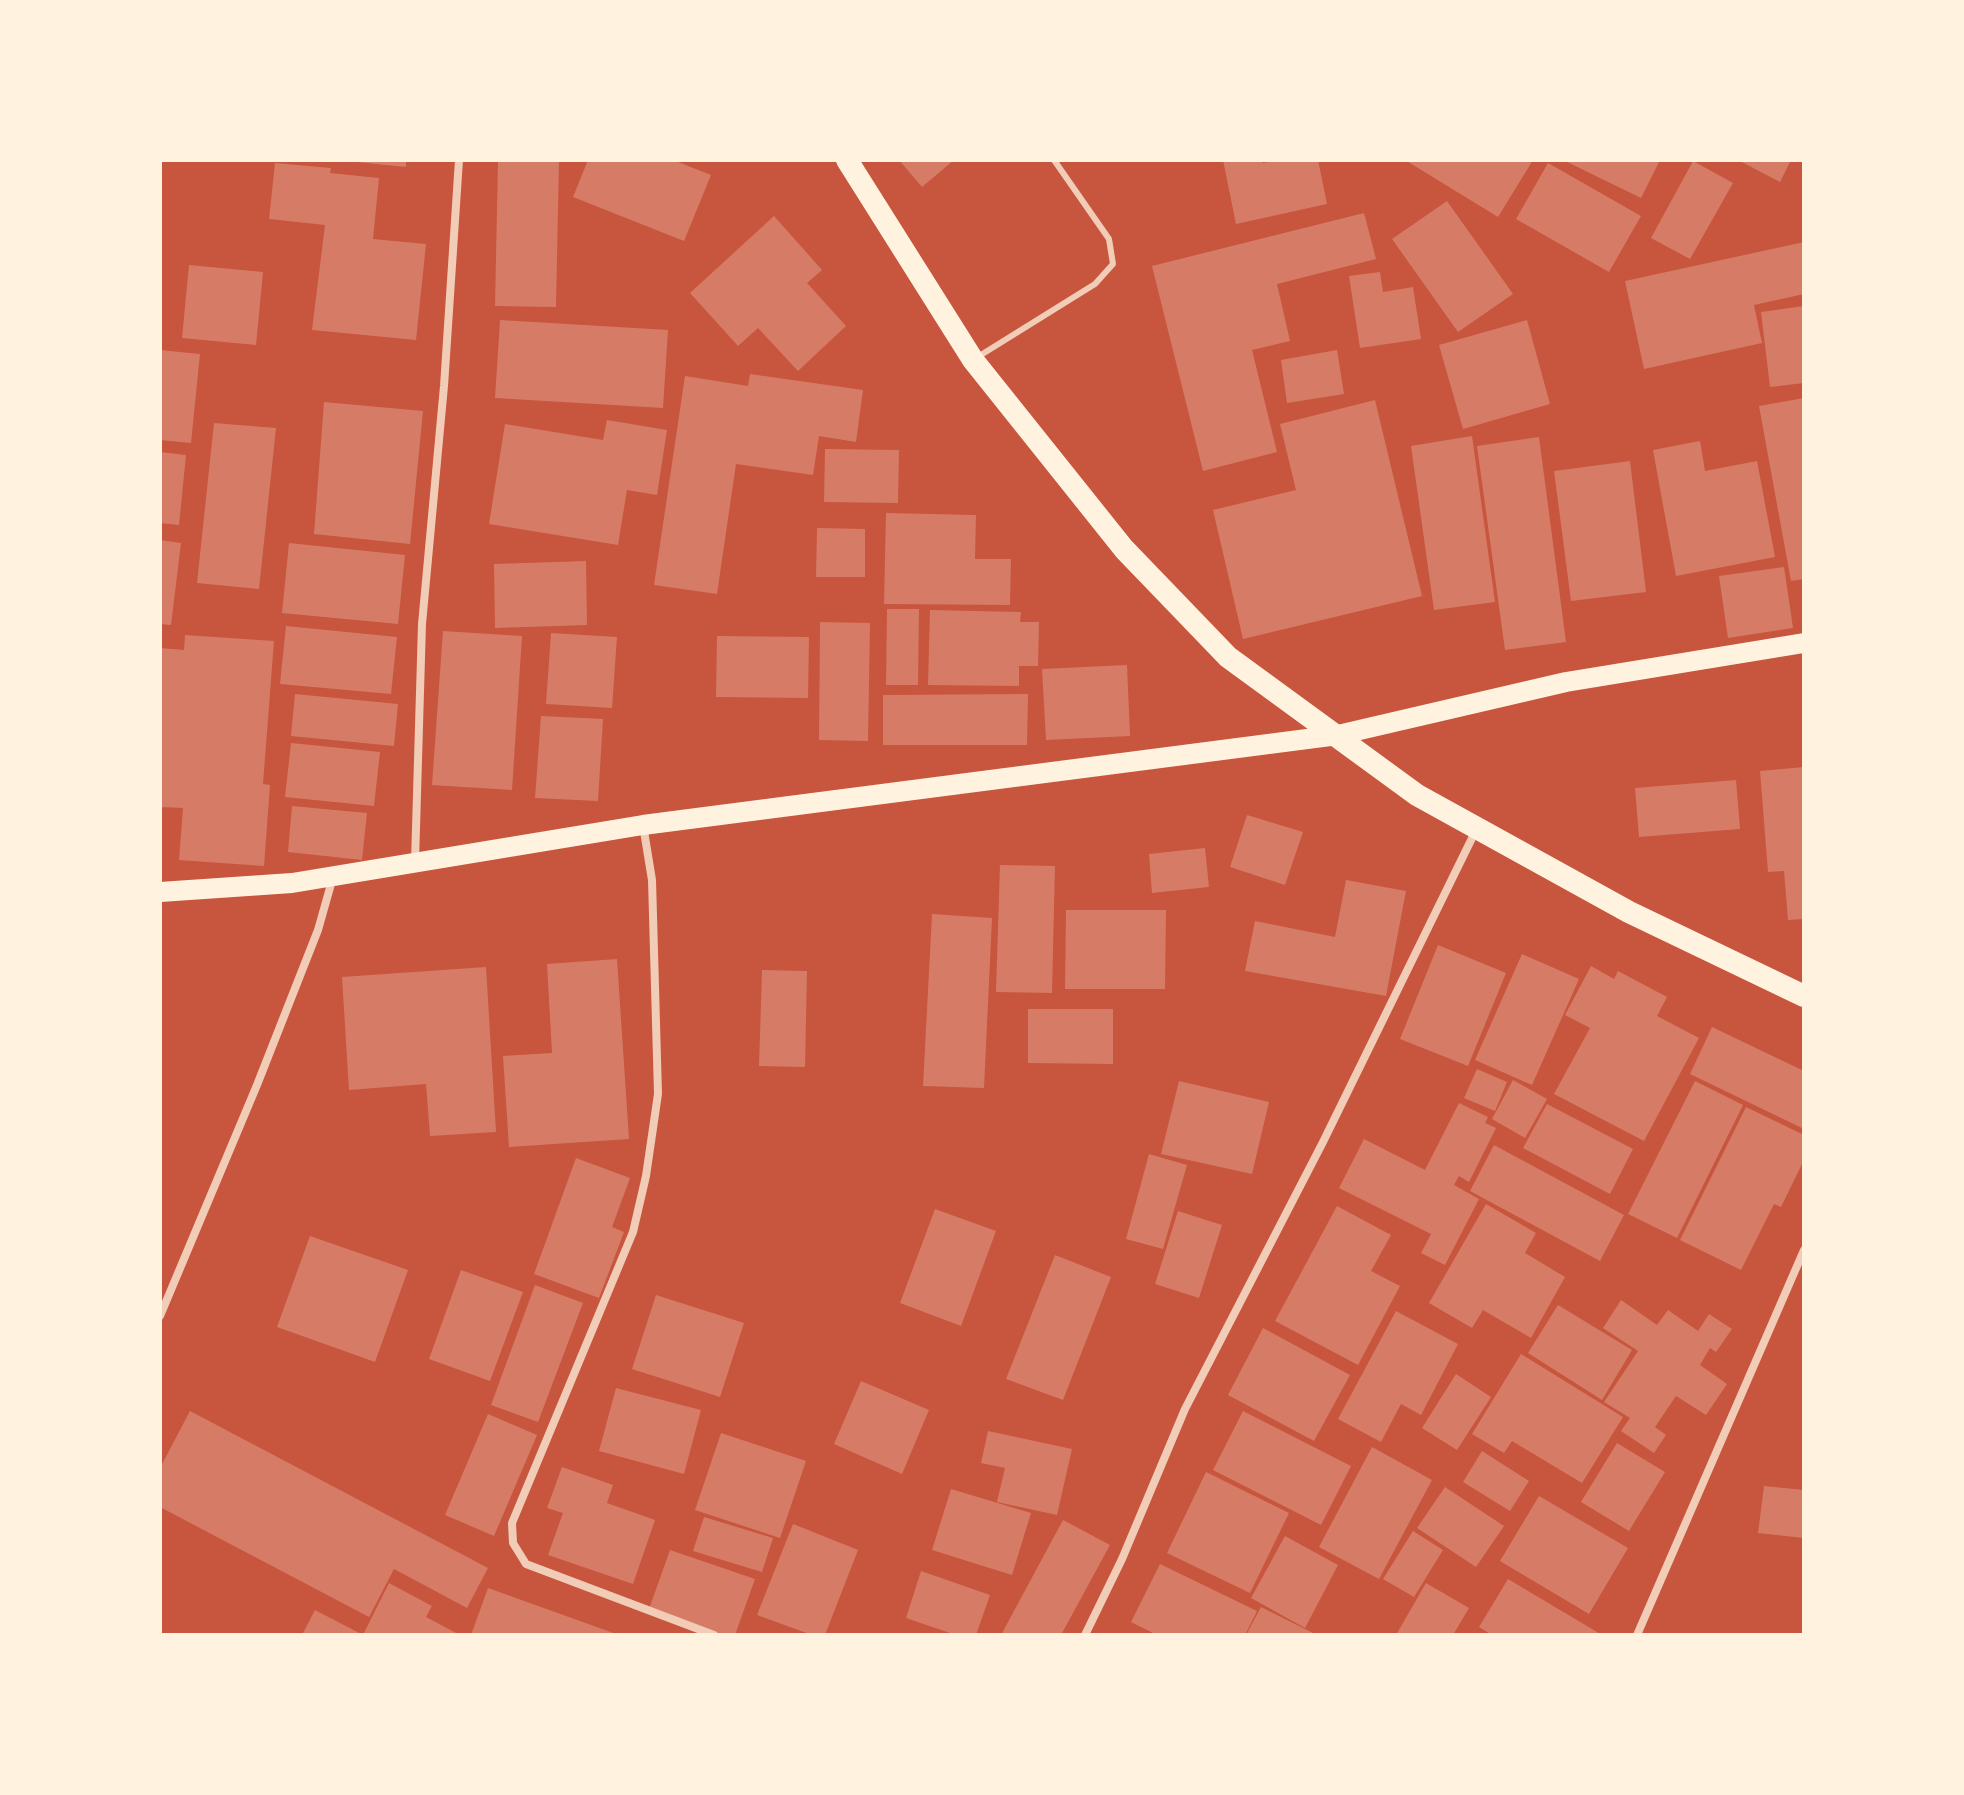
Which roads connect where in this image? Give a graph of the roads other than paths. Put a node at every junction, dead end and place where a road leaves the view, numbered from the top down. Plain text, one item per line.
1 (459, 160) edge
2 (847, 160) edge
3 (1054, 160) edge
4 (973, 360) junction
5 (1804, 643) edge
6 (1338, 735) junction
7 (643, 825) junction
8 (1477, 830) junction
9 (415, 863) junction
10 (334, 876) junction
11 (160, 892) edge
12 (1804, 996) edge
13 (1804, 1250) edge
14 (160, 1316) edge
15 (714, 1635) edge
16 (1085, 1635) edge
17 (1637, 1635) edge

1 - 9 street
2 - 4 highway
3 - 4 lane
4 - 6 highway
5 - 6 main road
6 - 7 main road
6 - 8 highway
7 - 9 main road
7 - 15 street
8 - 12 highway
8 - 16 street
9 - 10 main road
10 - 11 main road
10 - 14 street
13 - 17 street

